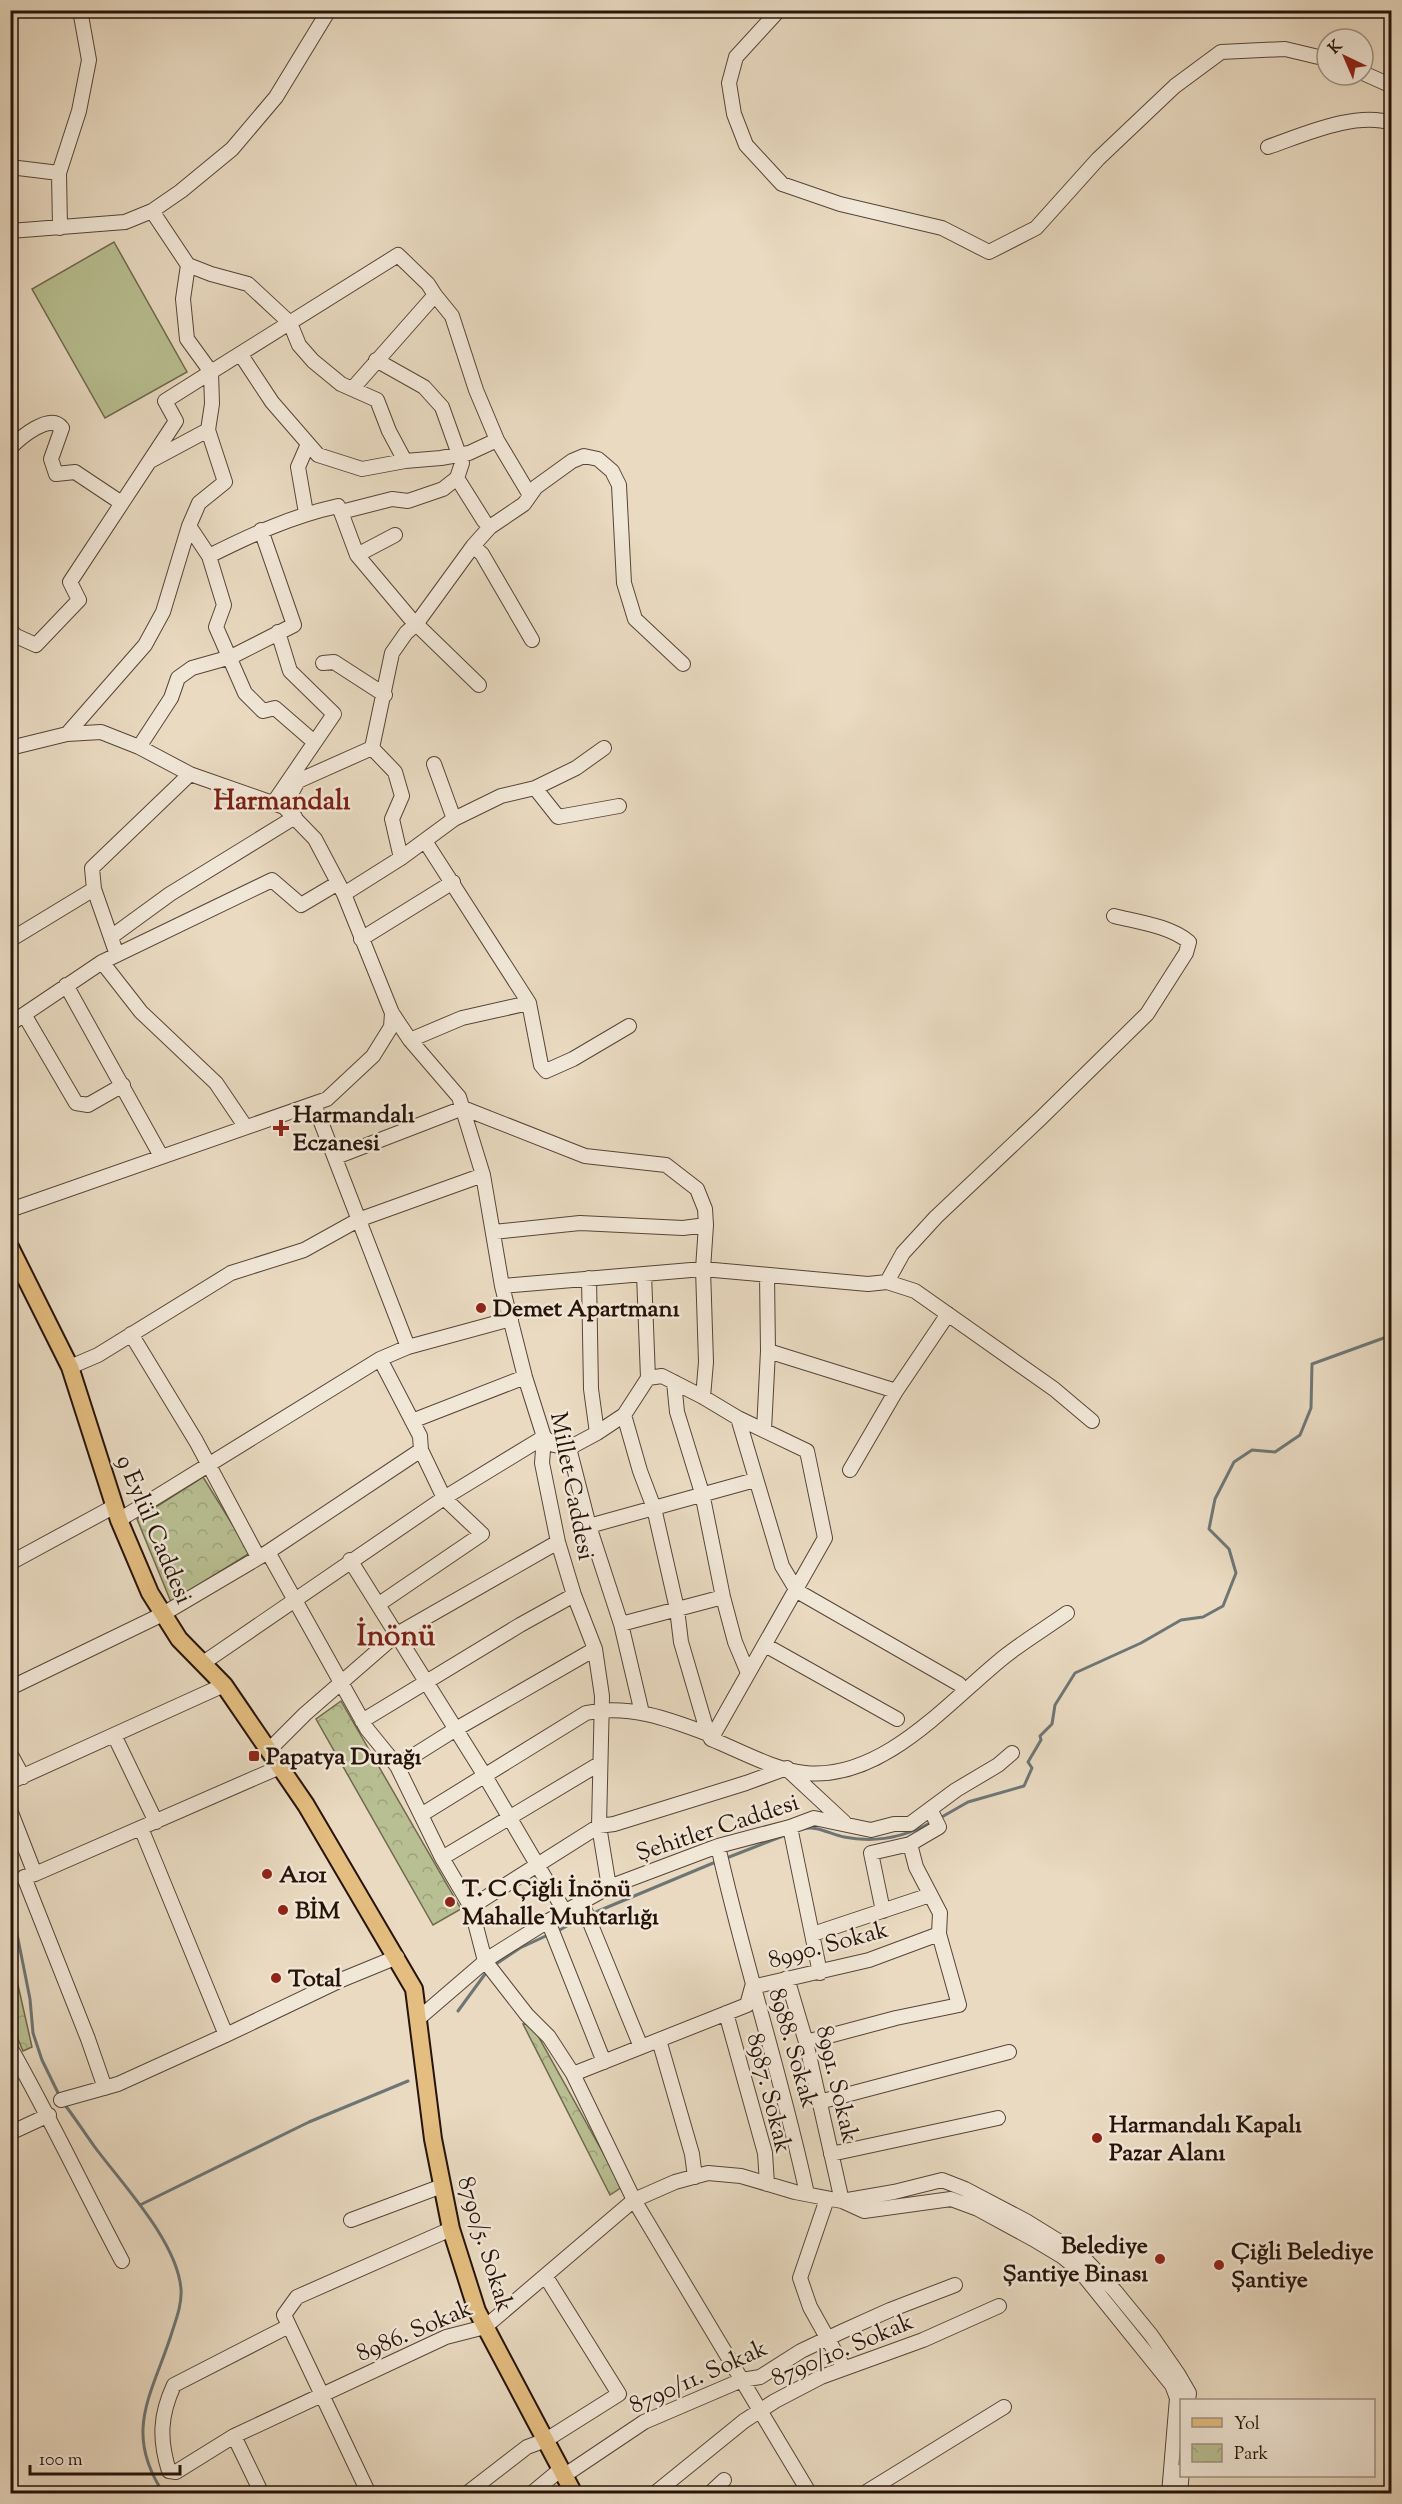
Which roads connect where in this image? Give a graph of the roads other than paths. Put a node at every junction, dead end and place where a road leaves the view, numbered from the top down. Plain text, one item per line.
1 (80, 10) edge
2 (330, 10) edge
3 (779, 10) edge
4 (1315, 56) edge
5 (1375, 78) edge
6 (1392, 86) edge
7 (1392, 123) edge
8 (1268, 147) dead end
9 (10, 167) edge
10 (59, 173) junction
11 (152, 211) junction
12 (60, 228) junction
13 (10, 231) edge
14 (188, 265) junction
15 (435, 295) junction
16 (290, 323) junction
17 (241, 355) junction
18 (376, 360) junction
19 (211, 372) junction
20 (353, 388) junction
21 (176, 421) junction
22 (208, 430) junction
23 (193, 437) junction
24 (497, 441) junction
25 (308, 444) junction
26 (10, 448) edge
27 (461, 455) junction
28 (150, 461) junction
29 (405, 461) junction
30 (457, 478) junction
31 (532, 490) junction
32 (120, 502) junction
33 (341, 512) junction
34 (306, 513) junction
35 (484, 521) junction
36 (189, 526) junction
37 (261, 530) junction
38 (395, 535) dead end
39 (473, 546) junction
40 (357, 555) junction
41 (209, 556) junction
42 (413, 620) junction
43 (10, 630) edge
44 (279, 633) junction
45 (532, 640) dead end
46 (231, 657) junction
47 (323, 663) dead end
48 (683, 664) dead end
49 (479, 685) dead end
50 (385, 695) junction
51 (67, 734) junction
52 (313, 741) junction
53 (139, 747) junction
54 (10, 748) edge
55 (372, 748) junction
56 (604, 748) dead end
57 (434, 764) dead end
58 (190, 774) junction
59 (536, 788) junction
60 (279, 805) junction
61 (619, 806) dead end
62 (295, 817) junction
63 (454, 819) junction
64 (425, 841) junction
65 (401, 858) junction
66 (453, 882) junction
67 (341, 888) junction
68 (94, 889) junction
69 (1114, 916) dead end
70 (111, 937) junction
71 (361, 939) junction
72 (10, 940) edge
73 (117, 956) junction
74 (102, 962) junction
75 (66, 985) junction
76 (529, 1003) junction
77 (392, 1013) junction
78 (25, 1016) junction
79 (10, 1024) edge
80 (629, 1026) dead end
81 (410, 1040) junction
82 (123, 1085) junction
83 (314, 1104) junction
84 (463, 1108) junction
85 (245, 1126) junction
86 (161, 1156) junction
87 (336, 1157) junction
88 (483, 1175) junction
89 (10, 1210) edge
90 (358, 1220) junction
91 (705, 1225) junction
92 (494, 1232) junction
93 (10, 1247) edge
94 (703, 1269) junction
95 (644, 1274) junction
96 (767, 1275) junction
97 (589, 1278) junction
98 (887, 1282) junction
99 (502, 1286) junction
100 (948, 1314) junction
101 (511, 1318) junction
102 (131, 1334) junction
103 (408, 1347) junction
104 (768, 1351) junction
105 (380, 1359) junction
106 (70, 1367) junction
107 (525, 1377) junction
108 (648, 1378) junction
109 (674, 1382) junction
110 (896, 1391) junction
111 (703, 1397) junction
112 (624, 1415) junction
113 (738, 1418) junction
114 (412, 1421) junction
115 (1092, 1421) dead end
116 (764, 1430) junction
117 (597, 1433) junction
118 (544, 1437) junction
119 (570, 1448) junction
120 (421, 1450) junction
121 (207, 1465) junction
122 (850, 1470) dead end
123 (755, 1480) junction
124 (702, 1493) junction
125 (444, 1498) junction
126 (654, 1508) junction
127 (117, 1513) junction
128 (589, 1526) junction
129 (558, 1542) junction
130 (263, 1554) junction
131 (350, 1560) junction
132 (10, 1563) edge
133 (797, 1592) junction
134 (574, 1595) junction
135 (723, 1597) junction
136 (296, 1600) junction
137 (379, 1604) junction
138 (677, 1609) junction
139 (1067, 1613) dead end
140 (163, 1614) junction
141 (621, 1624) junction
142 (397, 1634) junction
143 (765, 1645) junction
144 (595, 1649) junction
145 (202, 1663) junction
146 (748, 1673) junction
147 (341, 1682) junction
148 (426, 1683) junction
149 (959, 1684) dead end
150 (225, 1685) junction
151 (10, 1688) edge
152 (602, 1710) junction
153 (642, 1713) junction
154 (897, 1719) dead end
155 (362, 1721) junction
156 (456, 1729) junction
157 (114, 1735) junction
158 (710, 1736) junction
159 (269, 1750) junction
160 (10, 1753) edge
161 (1012, 1753) dead end
162 (599, 1764) junction
163 (397, 1766) junction
164 (280, 1767) junction
165 (787, 1768) junction
166 (485, 1776) junction
167 (17, 1780) edge
168 (10, 1810) edge
169 (421, 1815) junction
170 (934, 1817) junction
171 (510, 1818) junction
172 (156, 1822) junction
173 (844, 1822) junction
174 (598, 1826) junction
175 (141, 1828) junction
176 (791, 1832) junction
177 (910, 1844) junction
178 (718, 1846) junction
179 (442, 1858) junction
180 (536, 1866) junction
181 (35, 1874) junction
182 (609, 1887) junction
183 (930, 1895) junction
184 (471, 1907) junction
185 (585, 1911) junction
186 (883, 1911) junction
187 (565, 1912) junction
188 (551, 1929) junction
189 (813, 1934) junction
190 (939, 1934) junction
191 (397, 1957) junction
192 (485, 1961) junction
193 (820, 1973) junction
194 (787, 1978) junction
195 (752, 1987) junction
196 (726, 2013) junction
197 (418, 2019) junction
198 (226, 2036) junction
199 (659, 2040) junction
200 (806, 2042) junction
201 (10, 2047) edge
202 (641, 2047) junction
203 (1009, 2052) dead end
204 (422, 2059) joint
205 (604, 2062) junction
206 (573, 2074) junction
207 (105, 2088) junction
208 (62, 2100) dead end
209 (819, 2103) junction
210 (49, 2115) junction
211 (998, 2118) dead end
212 (10, 2133) edge
213 (831, 2154) junction
214 (695, 2176) junction
215 (767, 2184) junction
216 (442, 2186) junction
217 (807, 2194) junction
218 (827, 2199) junction
219 (634, 2200) junction
220 (842, 2201) junction
221 (351, 2220) dead end
222 (451, 2229) junction
223 (122, 2261) dead end
224 (546, 2277) junction
225 (955, 2285) dead end
226 (999, 2306) dead end
227 (289, 2326) junction
228 (485, 2327) junction
229 (827, 2339) junction
230 (844, 2368) junction
231 (742, 2380) junction
232 (322, 2395) junction
233 (1188, 2399) edge
234 (1004, 2407) dead end
235 (760, 2410) junction
236 (234, 2436) junction
237 (546, 2440) junction
238 (563, 2472) junction
239 (1181, 2477) edge
240 (724, 2480) dead end
241 (262, 2493) edge
242 (369, 2493) edge
243 (466, 2493) edge
244 (531, 2493) edge
245 (574, 2493) edge
246 (654, 2493) edge
247 (709, 2493) edge
248 (810, 2493) edge
249 (863, 2493) edge
250 (1169, 2493) edge
251 (1180, 2493) edge

1 - 10 street
2 - 11 street
3 - 4 street
5 - 6 street
7 - 8 street
9 - 10 street
10 - 12 street
11 - 12 street
11 - 14 street
12 - 13 street
14 - 16 street
14 - 19 street
15 - 16 street
15 - 18 street
15 - 24 street
16 - 17 street
16 - 20 street
17 - 19 street
17 - 25 street
18 - 20 street
18 - 27 street
19 - 21 street
19 - 22 street
20 - 29 street
21 - 23 street
21 - 28 street
22 - 23 street
22 - 36 street
23 - 28 street
24 - 27 street
24 - 31 street
25 - 29 street
25 - 34 street
26 - 32 street
27 - 29 street
27 - 30 street
28 - 32 street
30 - 33 street
30 - 35 street
31 - 35 street
31 - 39 street
31 - 48 street
32 - 43 street
33 - 34 street
33 - 40 street
34 - 37 street
35 - 42 street
36 - 41 street
36 - 51 street
37 - 41 street
37 - 44 street
38 - 40 street
39 - 42 street
39 - 45 street
40 - 42 street
41 - 46 street
42 - 49 street
42 - 50 street
44 - 46 street
44 - 52 street
46 - 52 street
46 - 53 street
47 - 50 street
50 - 55 street
51 - 53 street
51 - 54 street
52 - 60 street
53 - 58 street
55 - 60 street
55 - 65 street
56 - 59 street
57 - 63 street
58 - 60 street
58 - 68 street
59 - 61 street
59 - 63 street
60 - 62 street, Millet Caddesi
62 - 67 street, Millet Caddesi
62 - 70 street
63 - 64 street
64 - 65 street
64 - 66 street
65 - 67 street
66 - 71 street
66 - 76 street
67 - 71 street, Millet Caddesi
67 - 73 street
68 - 70 street
68 - 72 street
69 - 98 street
70 - 73 street
71 - 77 street, Millet Caddesi
73 - 74 street
74 - 75 street
74 - 85 street
75 - 78 street
75 - 82 street
76 - 80 street
76 - 81 street
77 - 81 street, Millet Caddesi
77 - 83 street
78 - 79 street
78 - 82 street
81 - 84 street, Millet Caddesi
82 - 86 street
83 - 85 street
83 - 87 street
84 - 87 street
84 - 88 street, Millet Caddesi
84 - 91 street
85 - 86 street
86 - 89 street
87 - 90 street
88 - 90 street
88 - 92 street, Millet Caddesi
90 - 102 street
90 - 103 street
91 - 92 street
91 - 94 street
92 - 99 street, Millet Caddesi
93 - 106 main road, 9 Eylül Caddesi
94 - 95 street
94 - 96 street
94 - 111 street
95 - 97 street
95 - 108 street
96 - 98 street
96 - 104 street
97 - 99 street
97 - 117 street
98 - 100 street
99 - 101 street, Millet Caddesi
100 - 110 street
100 - 115 street
101 - 103 street
101 - 107 street, Millet Caddesi
102 - 106 street
102 - 121 street
103 - 105 street
104 - 110 street
104 - 116 street
105 - 114 street
105 - 121 street
106 - 127 main road, 9 Eylül Caddesi
107 - 114 street
107 - 118 street, Millet Caddesi
108 - 109 street
108 - 112 street
109 - 111 street
109 - 124 street
110 - 122 street
111 - 113 street
112 - 117 street
112 - 126 street
113 - 116 street
113 - 123 street
114 - 120 street
116 - 133 street
117 - 119 street
118 - 119 street
118 - 125 street
118 - 129 street, Millet Caddesi
119 - 128 street
120 - 125 street
120 - 130 street
121 - 127 street
121 - 130 street
123 - 124 street
123 - 133 street
124 - 126 street
124 - 135 street
125 - 131 street
125 - 137 street
126 - 128 street
126 - 138 street
127 - 132 street
127 - 140 main road, 9 Eylül Caddesi
128 - 141 street
129 - 134 street, Millet Caddesi
129 - 142 street
130 - 136 street
130 - 140 street
131 - 136 street
131 - 137 street
133 - 143 street
133 - 149 street
134 - 144 street, Millet Caddesi
134 - 148 street
135 - 138 street
135 - 146 street
136 - 145 street
136 - 147 street
137 - 142 street
138 - 141 street
138 - 158 street
139 - 165 street
140 - 145 main road, 9 Eylül Caddesi
140 - 151 street
141 - 153 street
142 - 147 street
142 - 148 street
143 - 146 street
143 - 154 street
144 - 152 street, Millet Caddesi
144 - 156 street
145 - 150 main road, 9 Eylül Caddesi
146 - 158 street
147 - 155 street
147 - 159 street
148 - 155 street
148 - 156 street
150 - 157 street
150 - 159 main road, 9 Eylül Caddesi
152 - 153 street
152 - 162 street, Millet Caddesi
152 - 166 street
153 - 158 street
155 - 163 street
156 - 163 street
156 - 166 street
157 - 167 street
157 - 172 street
158 - 165 street
159 - 164 main road, 9 Eylül Caddesi
160 - 167 street
161 - 170 street, Şehitler Caddesi
162 - 171 street
162 - 174 street, Millet Caddesi
163 - 169 street
164 - 172 street
164 - 191 main road, 9 Eylül Caddesi
165 - 173 street
165 - 174 street
166 - 169 street
166 - 171 street
168 - 181 street
169 - 179 street
170 - 173 street, Şehitler Caddesi
170 - 177 street
171 - 179 street
171 - 180 street
172 - 175 street
173 - 176 street, Şehitler Caddesi
174 - 180 street
174 - 182 street, Millet Caddesi
175 - 181 street
175 - 198 street
176 - 178 street, Şehitler Caddesi
176 - 189 street
177 - 183 street
177 - 186 street
178 - 182 street, Şehitler Caddesi
178 - 195 street, 8988. Sokak
179 - 184 street
180 - 184 street
180 - 187 street
181 - 207 street
182 - 185 street, Şehitler Caddesi
183 - 186 street
183 - 190 street
184 - 192 street
185 - 187 street, Şehitler Caddesi
185 - 202 street
186 - 189 street
187 - 188 street, Şehitler Caddesi
188 - 192 street, Şehitler Caddesi
188 - 205 street
189 - 193 street
190 - 193 street, 8990. Sokak
190 - 200 street
191 - 197 main road, 9 Eylül Caddesi
191 - 198 street
192 - 197 street, Şehitler Caddesi
192 - 206 street
193 - 194 street, 8990. Sokak
194 - 195 street, 8990. Sokak
194 - 200 street, 8991. Sokak
195 - 196 street, 8990. Sokak
195 - 217 street, 8988. Sokak
196 - 199 street, 8990. Sokak
196 - 215 street, 8987. Sokak
197 - 204 main road, 9 Eylül Caddesi
198 - 207 street
199 - 202 street, 8990. Sokak
199 - 214 street
200 - 209 street, 8991. Sokak
201 - 210 street
202 - 205 street, 8990. Sokak
203 - 209 street
204 - 216 main road, 8790/5. Sokak
205 - 206 street, 8990. Sokak
206 - 219 street
207 - 208 street
209 - 213 street, 8991. Sokak
210 - 212 street
210 - 223 street
211 - 213 street
213 - 220 street, 8991. Sokak
214 - 215 street, 8986. Sokak
214 - 219 street, 8986. Sokak
215 - 217 street, 8986. Sokak
216 - 221 street
216 - 222 main road, 8790/5. Sokak
217 - 218 street, 8986. Sokak
218 - 220 street, 8986. Sokak
218 - 229 street
219 - 224 street, 8986. Sokak
219 - 231 street
220 - 233 street, 8986. Sokak
220 - 250 street, 8986. Sokak
222 - 227 street
222 - 228 main road, 8790/5. Sokak
224 - 228 street, 8986. Sokak
224 - 237 street
225 - 229 street, 8790/11. Sokak
226 - 230 street, 8790/10. Sokak
227 - 232 street
227 - 236 street, 8986. Sokak
228 - 232 street, 8986. Sokak
228 - 237 main road, 8790/5. Sokak
229 - 230 street
229 - 231 street, 8790/11. Sokak
230 - 235 street, 8790/10. Sokak
231 - 235 street
231 - 238 street, 8790/11. Sokak
232 - 236 street, 8986. Sokak
232 - 242 street
234 - 249 street
235 - 246 street, 8790/10. Sokak
235 - 248 street
236 - 241 street
237 - 238 main road, 8790/5. Sokak
237 - 243 street
238 - 244 street, 8790/11. Sokak
238 - 245 main road, 8790/5. Sokak
239 - 251 street
240 - 247 street

